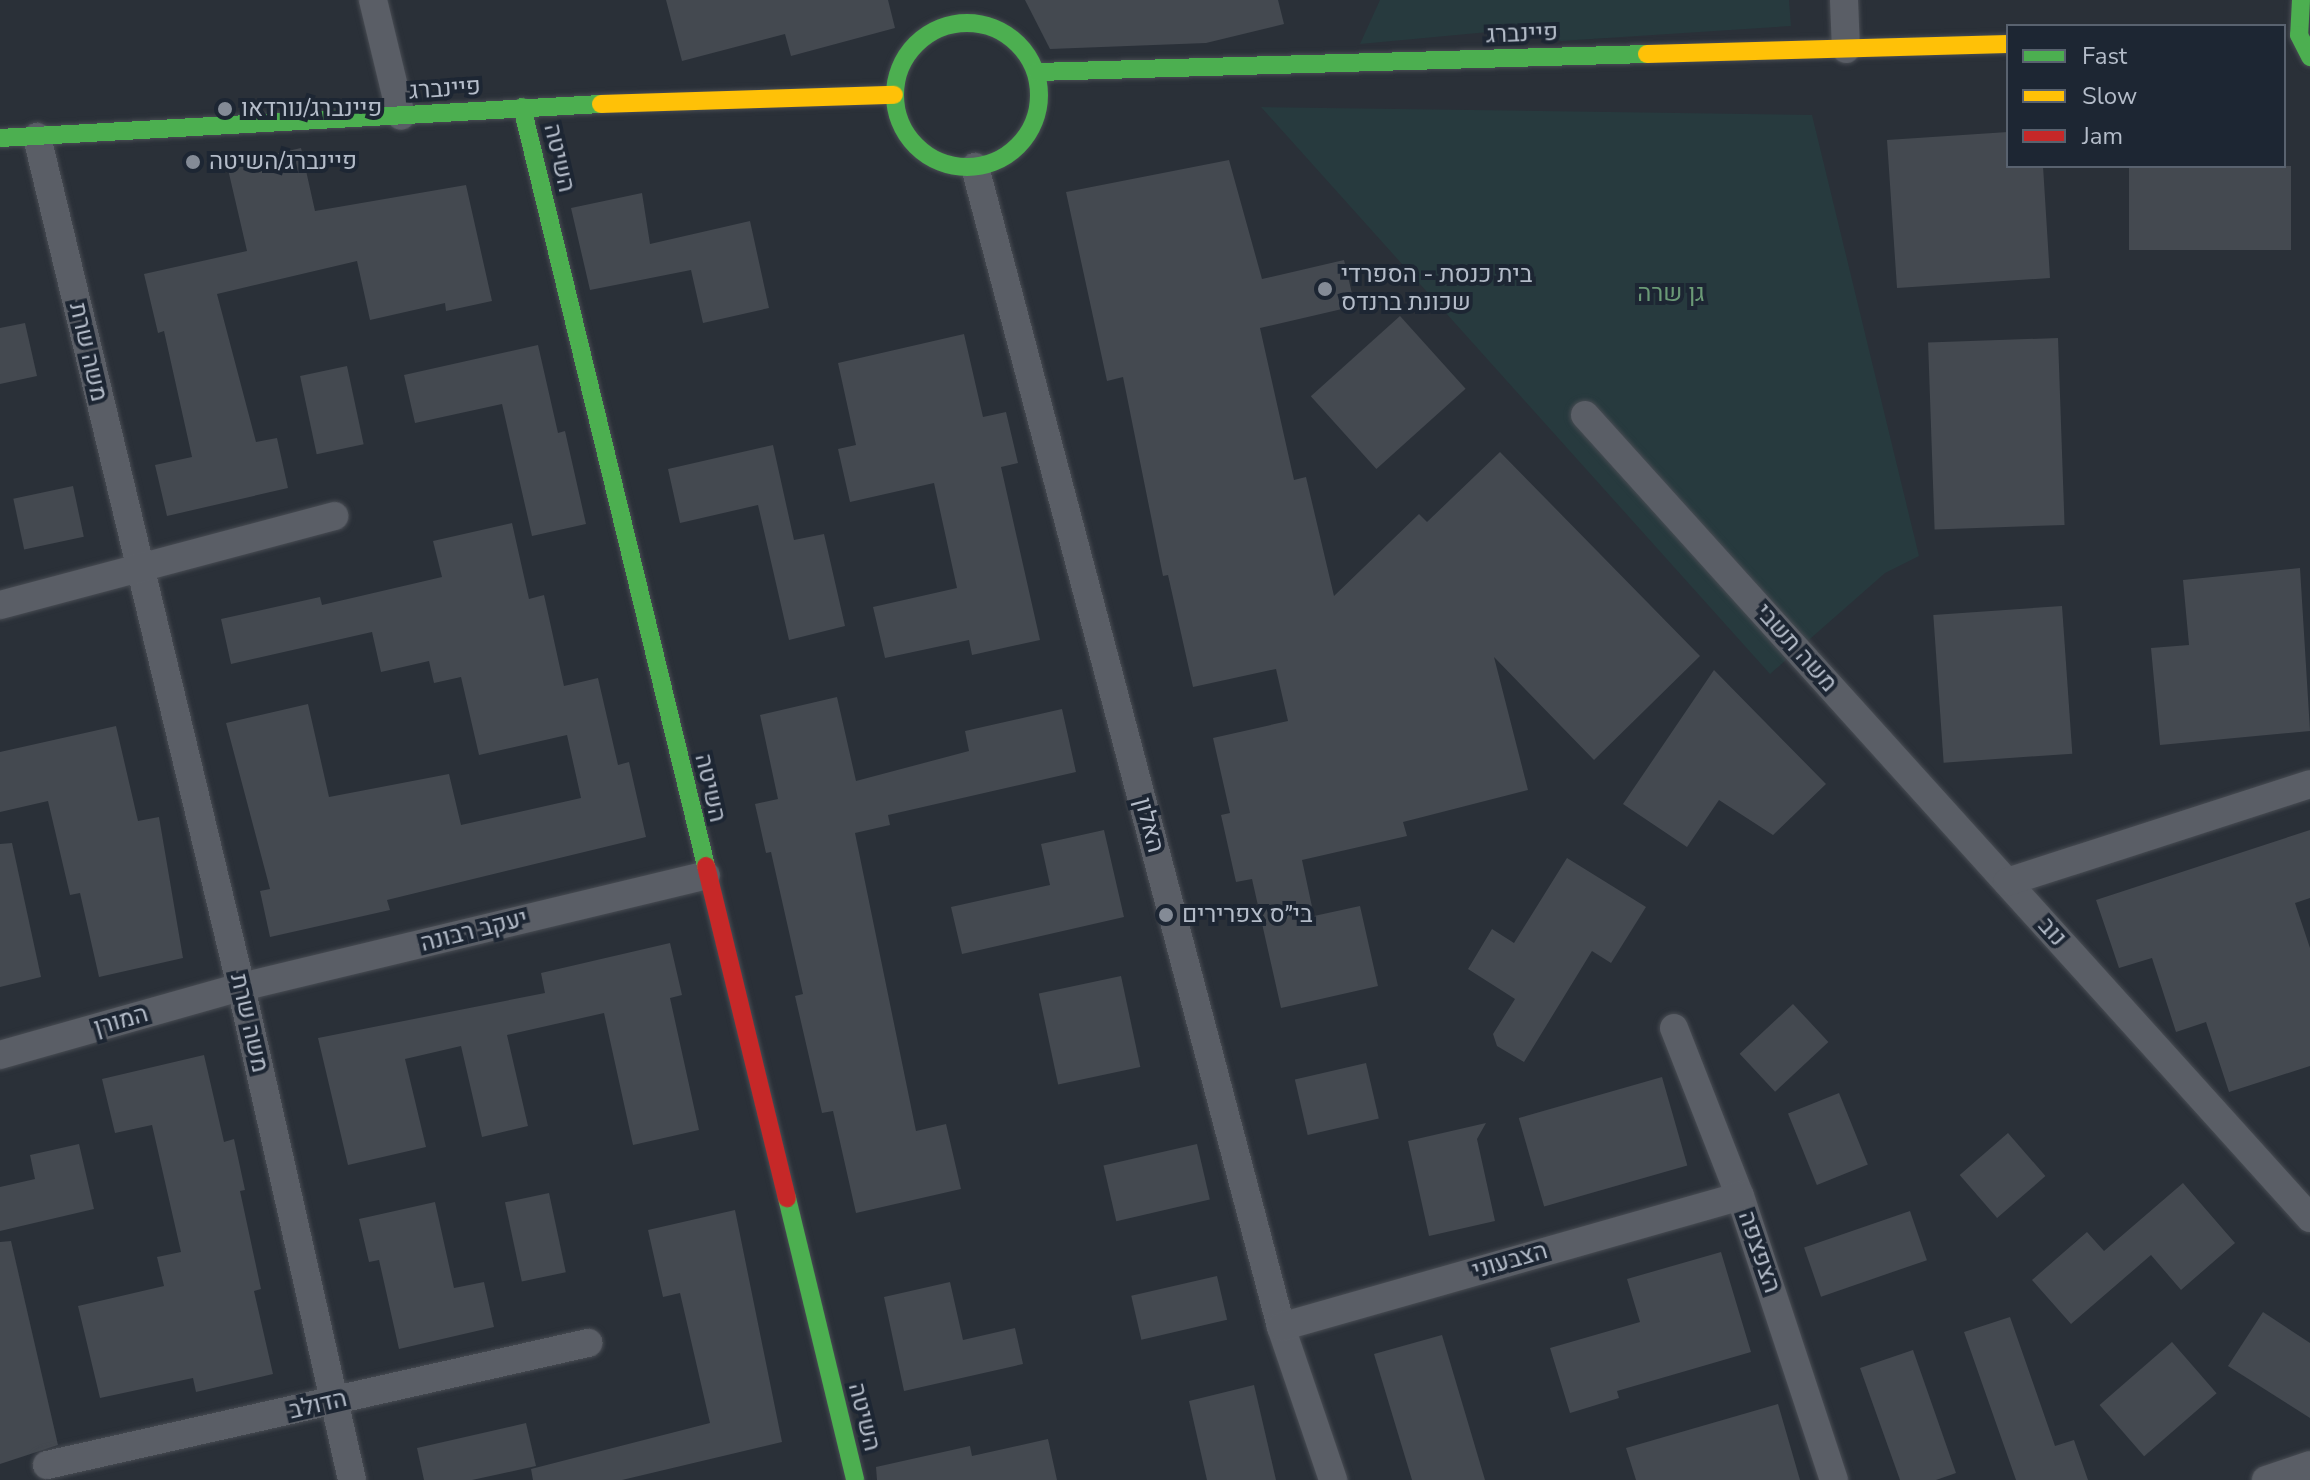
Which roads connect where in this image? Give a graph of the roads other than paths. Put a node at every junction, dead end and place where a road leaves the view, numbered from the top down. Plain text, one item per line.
1 (373, 0) edge
2 (957, 0) edge
3 (1844, 0) edge
4 (2301, 0) edge
5 (961, 22) junction
6 (2292, 35) edge
7 (2006, 44) edge
8 (1846, 49) junction
9 (2310, 57) edge
10 (1037, 72) junction
11 (894, 95) junction
12 (522, 107) junction
13 (401, 116) junction
14 (37, 137) junction
15 (0, 138) edge
16 (975, 167) junction
17 (1585, 415) dead end
18 (334, 516) dead end
19 (139, 567) junction
20 (0, 605) edge
21 (2310, 784) edge
22 (706, 875) junction
23 (2007, 882) junction
24 (241, 987) junction
25 (1674, 1028) dead end
26 (0, 1055) edge
27 (1740, 1196) junction
28 (2310, 1218) edge
29 (1281, 1327) junction
30 (588, 1343) dead end
31 (334, 1402) junction
32 (47, 1465) dead end
33 (2310, 1465) edge
34 (352, 1480) edge
35 (855, 1480) edge
36 (1333, 1480) edge
37 (1834, 1480) edge
38 (2266, 1480) edge

1 - 13 street
2 - 5 street
3 - 8 street
4 - 6 street
5 - 10 street
5 - 11 street
6 - 9 street
7 - 8 street, פיינברג
8 - 10 street, פיינברג
10 - 16 street
11 - 12 street, פיינברג
11 - 16 street
12 - 13 street, פיינברג
12 - 22 street, השיטה
13 - 14 street, פיינברג
14 - 15 street, פיינברג
14 - 19 street, משה שרת
16 - 29 street, האלון
17 - 23 street, משה תשבי
18 - 19 street
19 - 20 street
19 - 24 street, משה שרת
21 - 23 street
22 - 24 street, יעקב רבונה
22 - 35 street, השיטה
23 - 28 street, נוב
24 - 26 street, המורן
24 - 31 street, משה שרת
25 - 27 street, הצפצפה
27 - 29 street, הצבעוני
27 - 37 street, הצפצפה
29 - 36 street, האלון
30 - 31 street, הדולב
31 - 32 street, הדולב
31 - 34 street, משה שרת
33 - 38 street

